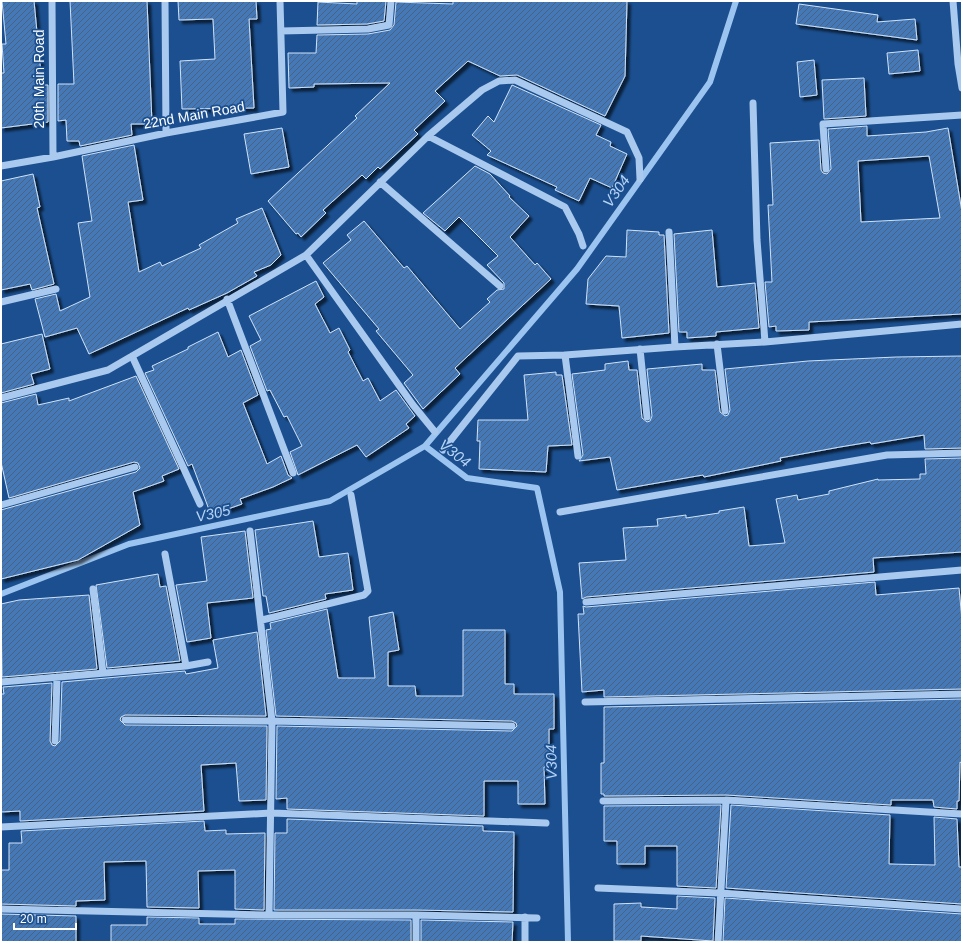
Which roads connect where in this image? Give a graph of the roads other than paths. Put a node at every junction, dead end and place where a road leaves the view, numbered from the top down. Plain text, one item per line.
1 (52, 1) edge
2 (165, 1) edge
3 (280, 1) edge
4 (391, 1) edge
5 (953, 1) edge
6 (281, 31) junction
7 (960, 64) edge
8 (962, 88) edge
9 (753, 103) dead end
10 (962, 115) edge
11 (166, 133) junction
12 (428, 136) junction
13 (53, 157) junction
14 (1, 166) edge
15 (826, 169) dead end
16 (640, 179) dead end
17 (380, 182) junction
18 (669, 232) dead end
19 (583, 246) dead end
20 (306, 255) junction
21 (500, 286) dead end
22 (56, 289) dead end
23 (227, 299) junction
24 (1, 302) edge
25 (962, 324) edge
26 (765, 342) junction
27 (717, 344) junction
28 (675, 347) junction
29 (640, 349) junction
30 (565, 355) junction
31 (132, 356) junction
32 (1, 398) edge
33 (725, 411) dead end
34 (647, 417) dead end
35 (435, 432) dead end
36 (443, 450) dead end
37 (962, 453) edge
38 (578, 456) dead end
39 (135, 467) dead end
40 (292, 473) dead end
41 (351, 495) dead end
42 (200, 504) dead end
43 (1, 505) edge
44 (560, 512) dead end
45 (250, 531) dead end
46 (165, 554) dead end
47 (962, 570) edge
48 (93, 589) dead end
49 (586, 602) dead end
50 (262, 620) junction
51 (208, 662) dead end
52 (186, 666) junction
53 (103, 673) junction
54 (57, 677) junction
55 (1, 682) edge
56 (962, 694) edge
57 (585, 702) dead end
58 (125, 720) dead end
59 (272, 721) junction
60 (512, 726) dead end
61 (55, 741) dead end
62 (726, 800) junction
63 (603, 801) dead end
64 (271, 813) junction
65 (962, 814) edge
66 (546, 823) dead end
67 (1, 827) edge
68 (598, 888) dead end
69 (720, 893) junction
70 (1, 909) edge
71 (962, 909) edge
72 (269, 915) junction
73 (416, 915) junction
74 (525, 917) junction
75 (537, 918) dead end
76 (416, 942) edge
77 (525, 942) edge
78 (718, 942) edge

1 - 13 street, 20th Main Road
2 - 11 street
3 - 6 street, 22nd Main Road
4 - 6 street
5 - 7 street
6 - 11 street, 22nd Main Road
7 - 8 street
9 - 26 street
10 - 15 street
11 - 13 street, 22nd Main Road
12 - 16 street
12 - 17 street
12 - 19 street
13 - 14 street, 22nd Main Road
17 - 20 street
17 - 21 street
18 - 28 street
20 - 23 street
20 - 35 street
22 - 24 street
23 - 31 street
23 - 40 street
25 - 26 street
26 - 27 street
27 - 28 street
27 - 33 street
28 - 29 street
29 - 30 street
29 - 34 street
30 - 36 street
30 - 38 street
31 - 32 street
31 - 42 street
37 - 44 street
39 - 43 street
41 - 50 street
45 - 50 street
46 - 52 street
47 - 49 street
48 - 53 street
50 - 59 street
51 - 52 street
52 - 53 street
53 - 54 street
54 - 55 street
54 - 61 street
56 - 57 street
58 - 59 street
59 - 60 street
59 - 64 street
62 - 63 street
62 - 65 street
62 - 69 street
64 - 66 street
64 - 67 street
64 - 72 street
68 - 69 street
69 - 71 street
69 - 78 street
70 - 72 street
72 - 73 street
73 - 74 street
73 - 76 street
74 - 75 street
74 - 77 street

